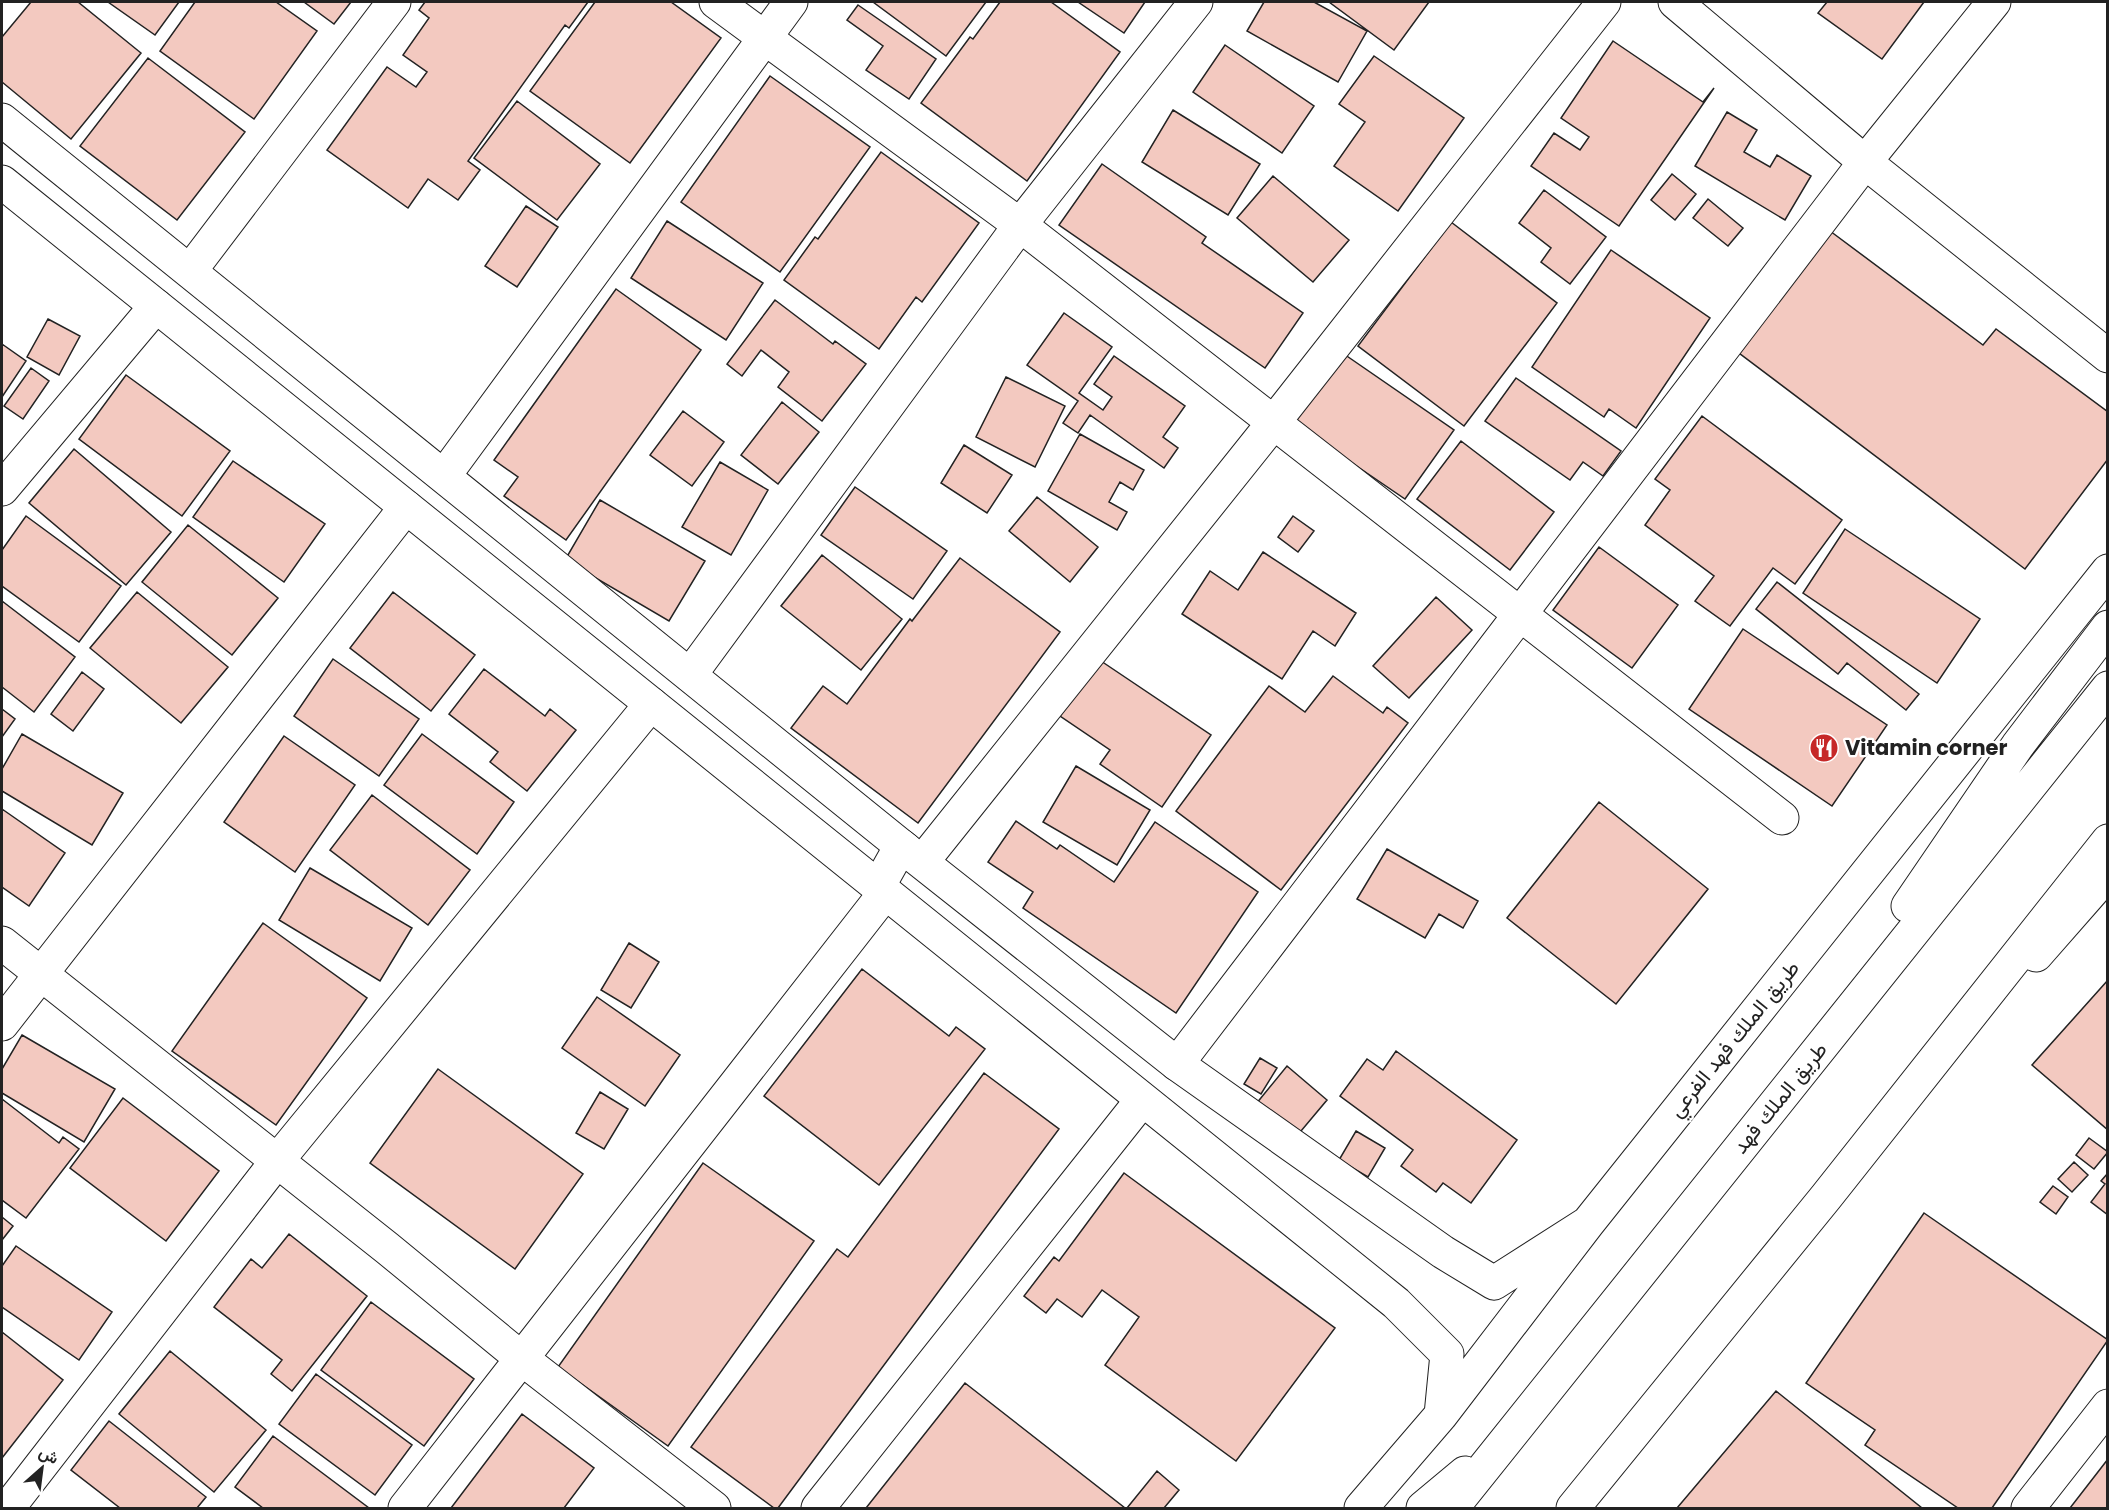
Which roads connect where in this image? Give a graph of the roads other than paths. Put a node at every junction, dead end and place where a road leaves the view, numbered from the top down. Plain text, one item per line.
1 (394, 2) edge
2 (716, 2) edge
3 (791, 2) edge
4 (1196, 2) edge
5 (1604, 2) edge
6 (1675, 2) edge
7 (1994, 2) edge
8 (765, 38) junction
9 (2, 120) edge
10 (1865, 162) junction
11 (2, 182) edge
12 (1020, 225) junction
13 (190, 271) junction
14 (156, 306) junction
15 (2108, 356) edge
16 (1274, 422) junction
17 (444, 476) junction
18 (2, 489) edge
19 (406, 507) junction
20 (2108, 571) edge
21 (1520, 613) junction
22 (2108, 627) edge
23 (690, 675) junction
24 (2108, 688) edge
25 (651, 704) junction
26 (1782, 818) dead end
27 (2108, 841) edge
28 (914, 855) junction
29 (2108, 873) edge
30 (881, 890) junction
31 (2, 943) edge
32 (42, 974) junction
33 (2, 1024) edge
34 (1177, 1064) junction
35 (1142, 1100) junction
36 (1755, 1130) junction
37 (277, 1161) junction
38 (1826, 1197) junction
39 (1588, 1223) junction
40 (521, 1358) junction
41 (2108, 1406) edge
42 (1441, 1415) junction
43 (1512, 1433) junction
44 (8, 1509) edge
45 (405, 1509) edge
46 (714, 1509) edge
47 (818, 1509) edge
48 (1361, 1509) edge
49 (1423, 1509) edge
50 (1452, 1509) edge
51 (1573, 1509) edge
52 (2028, 1509) edge

1 - 13 main road
2 - 8 main road
3 - 8 main road
4 - 12 main road
5 - 16 main road
6 - 10 main road
7 - 10 main road
8 - 12 main road
8 - 17 main road
9 - 13 main road
10 - 15 main road
10 - 21 main road
11 - 14 main road
12 - 16 main road
12 - 23 main road
13 - 17 main road
14 - 18 main road
14 - 19 main road
16 - 21 main road
16 - 28 main road
17 - 23 main road
19 - 25 main road
19 - 32 main road
20 - 39 main road, طريق الملك فهد الفرعي
21 - 26 main road
21 - 34 main road
22 - 36 main road
23 - 28 main road
24 - 36 main road, طريق الملك فهد
25 - 30 main road
25 - 37 main road
27 - 38 main road
28 - 30 main road
28 - 34 main road
29 - 38 main road
30 - 35 main road
30 - 40 main road
31 - 32 main road
32 - 33 main road
32 - 37 main road
34 - 39 main road
35 - 42 main road
35 - 47 main road
36 - 43 main road, طريق الملك فهد
37 - 40 main road
37 - 44 main road
38 - 51 main road
39 - 42 main road, طريق الملك فهد الفرعي
40 - 45 main road
40 - 46 main road
41 - 52 main road
42 - 48 main road, طريق الملك فهد الفرعي
43 - 49 main road
43 - 50 main road, طريق الملك فهد

